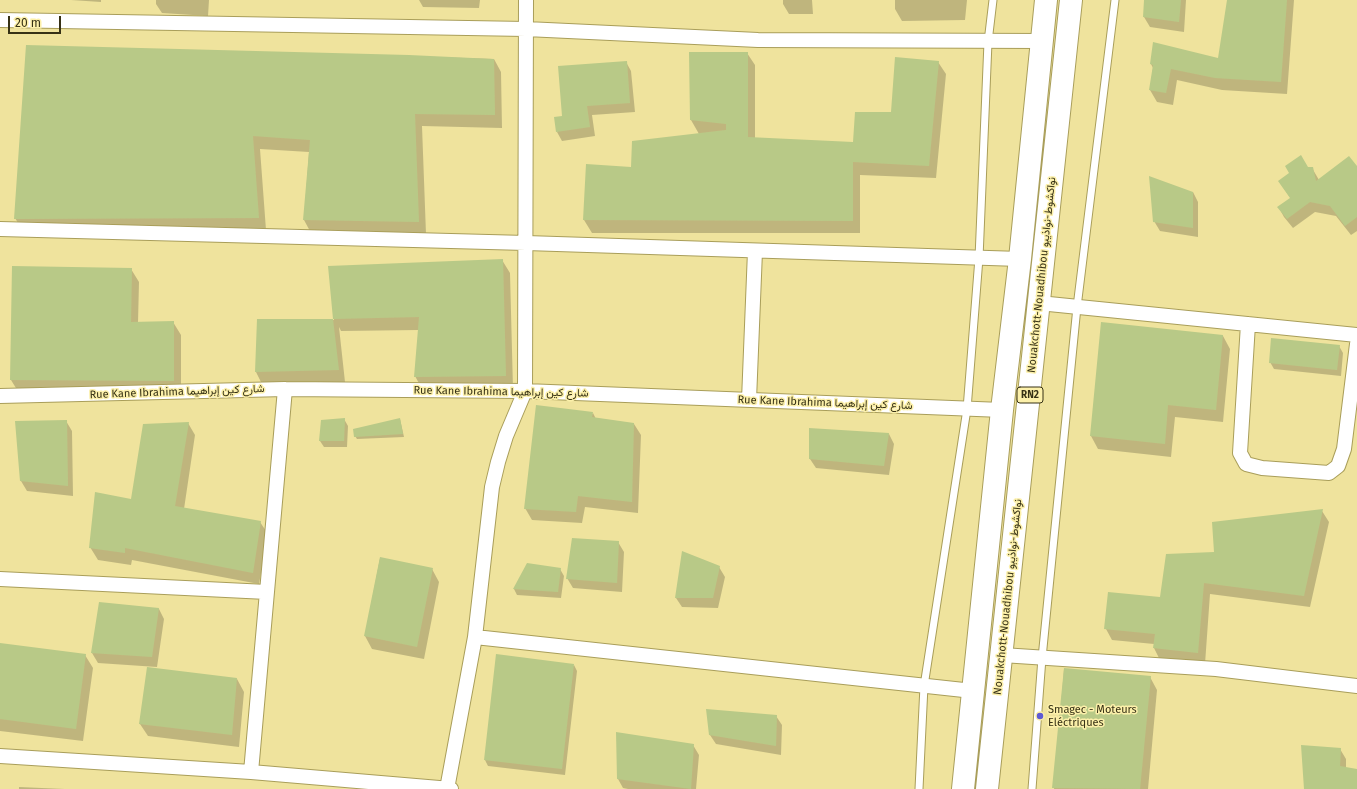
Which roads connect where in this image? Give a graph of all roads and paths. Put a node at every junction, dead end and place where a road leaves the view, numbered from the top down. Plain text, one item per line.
1 (526, 0) edge
2 (993, 0) edge
3 (1046, 0) edge
4 (1071, 0) edge
5 (1115, 0) edge
6 (0, 20) edge
7 (526, 30) junction
8 (1042, 41) junction
9 (988, 42) junction
10 (0, 229) edge
11 (526, 243) junction
12 (754, 251) junction
13 (978, 258) junction
14 (1020, 259) junction
15 (1039, 303) junction
16 (1077, 307) junction
17 (1248, 324) junction
18 (1357, 335) edge
19 (1357, 344) edge
20 (285, 389) junction
21 (525, 391) junction
22 (0, 396) edge
23 (748, 400) junction
24 (967, 409) junction
25 (1002, 410) junction
26 (0, 579) edge
27 (267, 592) junction
28 (474, 637) junction
29 (1002, 655) junction
30 (1042, 658) junction
31 (924, 686) junction
32 (1357, 686) edge
33 (973, 691) junction
34 (0, 756) edge
35 (251, 772) junction
36 (447, 789) edge
37 (451, 789) edge
38 (919, 789) edge
39 (963, 789) edge
40 (987, 789) edge
41 (1032, 789) edge

1 - 7 street
2 - 9 lane
3 - 8 highway, RN2
4 - 15 highway, Nouakchott-Nouadhibou نواكشوط-نواذيبو / RN2
5 - 16 lane
6 - 7 street
7 - 9 street
7 - 11 street
8 - 9 street
8 - 14 highway, RN2
9 - 13 lane
10 - 11 street
11 - 12 street
11 - 21 street
12 - 13 street
12 - 23 street
13 - 14 street
13 - 24 lane
14 - 25 highway, RN2
15 - 16 street
15 - 29 highway, Nouakchott-Nouadhibou نواكشوط-نواذيبو / RN2
16 - 17 street
16 - 30 lane
17 - 18 street
17 - 19 street
20 - 21 street, Rue Kane Ibrahima شارع كين إبراهيما
20 - 22 street, Rue Kane Ibrahima شارع كين إبراهيما
20 - 27 street
21 - 23 street, Rue Kane Ibrahima شارع كين إبراهيما
21 - 28 street
23 - 24 street, Rue Kane Ibrahima شارع كين إبراهيما
24 - 25 street, Rue Kane Ibrahima شارع كين إبراهيما
24 - 31 lane
25 - 33 highway, RN2
26 - 27 street
27 - 35 street
28 - 31 street
28 - 36 street
29 - 30 street
29 - 40 highway, Nouakchott-Nouadhibou نواكشوط-نواذيبو / RN2
30 - 32 street
30 - 41 lane
31 - 33 street
31 - 38 lane
33 - 39 highway, RN2
34 - 35 street
35 - 36 street
36 - 37 street

